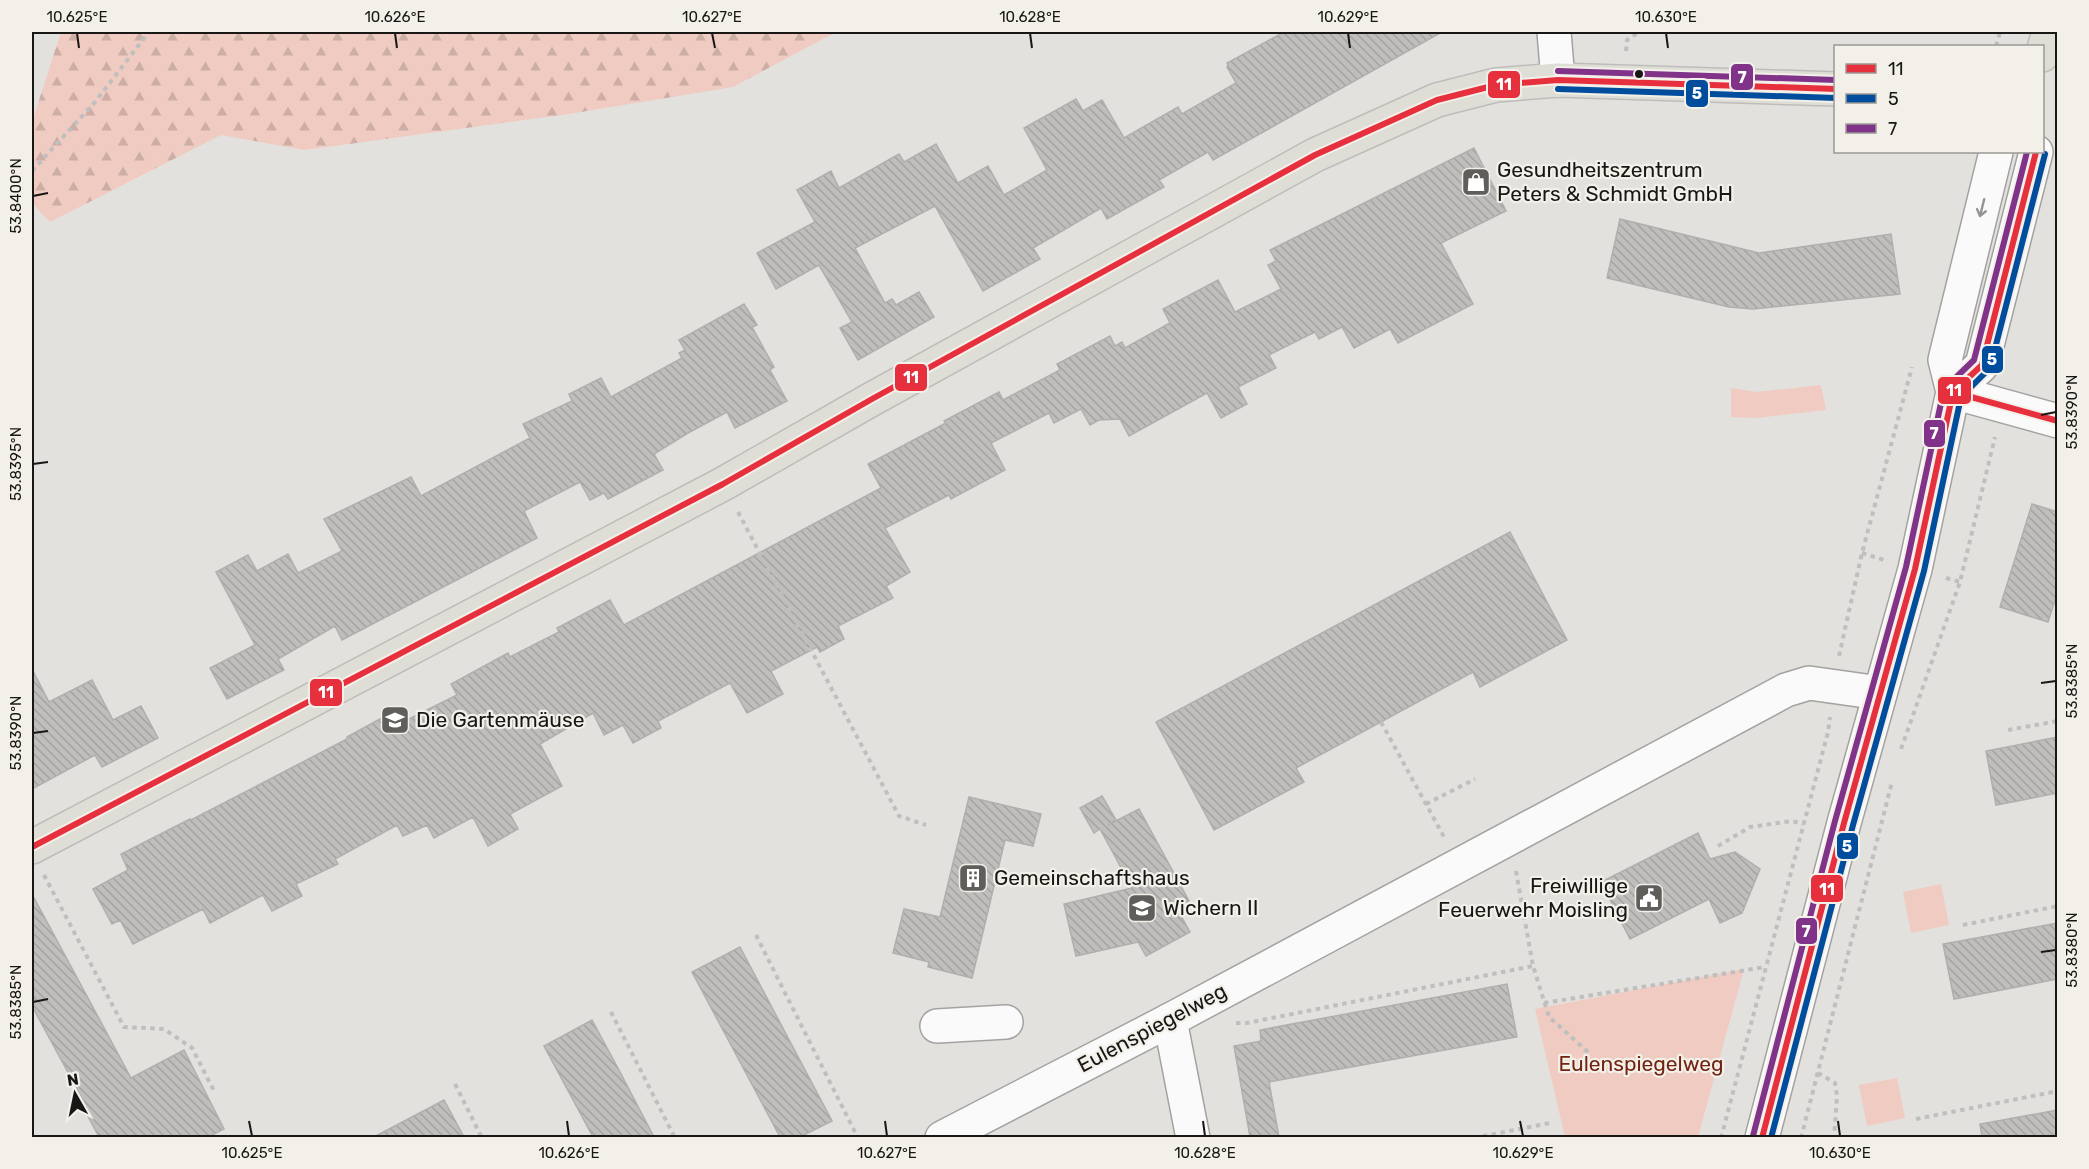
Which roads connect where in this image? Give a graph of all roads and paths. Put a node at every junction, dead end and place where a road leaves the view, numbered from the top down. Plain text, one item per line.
1 (149, 32) edge
2 (1554, 32) edge
3 (2049, 32) edge
4 (2044, 51) edge
5 (1558, 80) junction
6 (1834, 89) edge
7 (1996, 153) edge
8 (2036, 153) edge
9 (32, 171) edge
10 (1907, 386) dead end
11 (1953, 392) junction
12 (2003, 406) junction
13 (2058, 421) edge
14 (723, 484) junction
15 (1834, 686) junction
16 (1880, 693) junction
17 (2058, 721) edge
18 (1381, 722) dead end
19 (2008, 730) dead end
20 (1899, 754) dead end
21 (1894, 777) dead end
22 (1475, 779) dead end
23 (1426, 804) junction
24 (1803, 824) junction
25 (926, 825) dead end
26 (1510, 837) junction
27 (1718, 846) dead end
28 (37, 859) edge
29 (1459, 865) junction
30 (2058, 906) edge
31 (1963, 925) dead end
32 (756, 935) dead end
33 (1533, 966) junction
34 (1765, 967) junction
35 (1545, 1003) junction
36 (611, 1012) dead end
37 (1170, 1020) junction
38 (1006, 1022) dead end
39 (1225, 1022) dead end
40 (937, 1026) dead end
41 (1589, 1053) dead end
42 (1818, 1073) junction
43 (454, 1084) dead end
44 (214, 1090) dead end
45 (2058, 1092) edge
46 (1916, 1119) dead end
47 (1550, 1123) dead end
48 (482, 1137) edge
49 (675, 1137) edge
50 (858, 1137) edge
51 (942, 1137) edge
52 (1193, 1137) edge
53 (1474, 1137) edge
54 (1721, 1137) edge
55 (1762, 1137) edge
56 (1801, 1137) edge
57 (1834, 1137) edge

1 - 9 path
2 - 5 street
3 - 4 main road
5 - 6 main road
5 - 14 main road
7 -> 11 street
8 - 11 street
10 - 15 path
11 - 12 street
11 - 16 street
12 - 13 street
12 - 20 path
14 - 25 path
14 - 28 main road
15 - 16 street, Eulenspiegelweg
15 - 24 path
15 - 26 street, Eulenspiegelweg
16 - 55 street
17 - 19 path
18 - 23 path
21 - 42 path
22 - 23 path
23 - 29 path
24 - 27 path
24 - 34 path
26 - 29 street, Eulenspiegelweg
26 - 33 path
28 - 44 path
29 - 37 street, Eulenspiegelweg
30 - 31 path
32 - 50 path
33 - 35 path
33 - 39 path
34 - 35 path
34 - 54 path
35 - 41 path
36 - 49 path
37 - 51 street, Eulenspiegelweg
37 - 52 street
38 - 40 street
42 - 56 path
42 - 57 path
43 - 48 path
45 - 46 path
47 - 53 path

